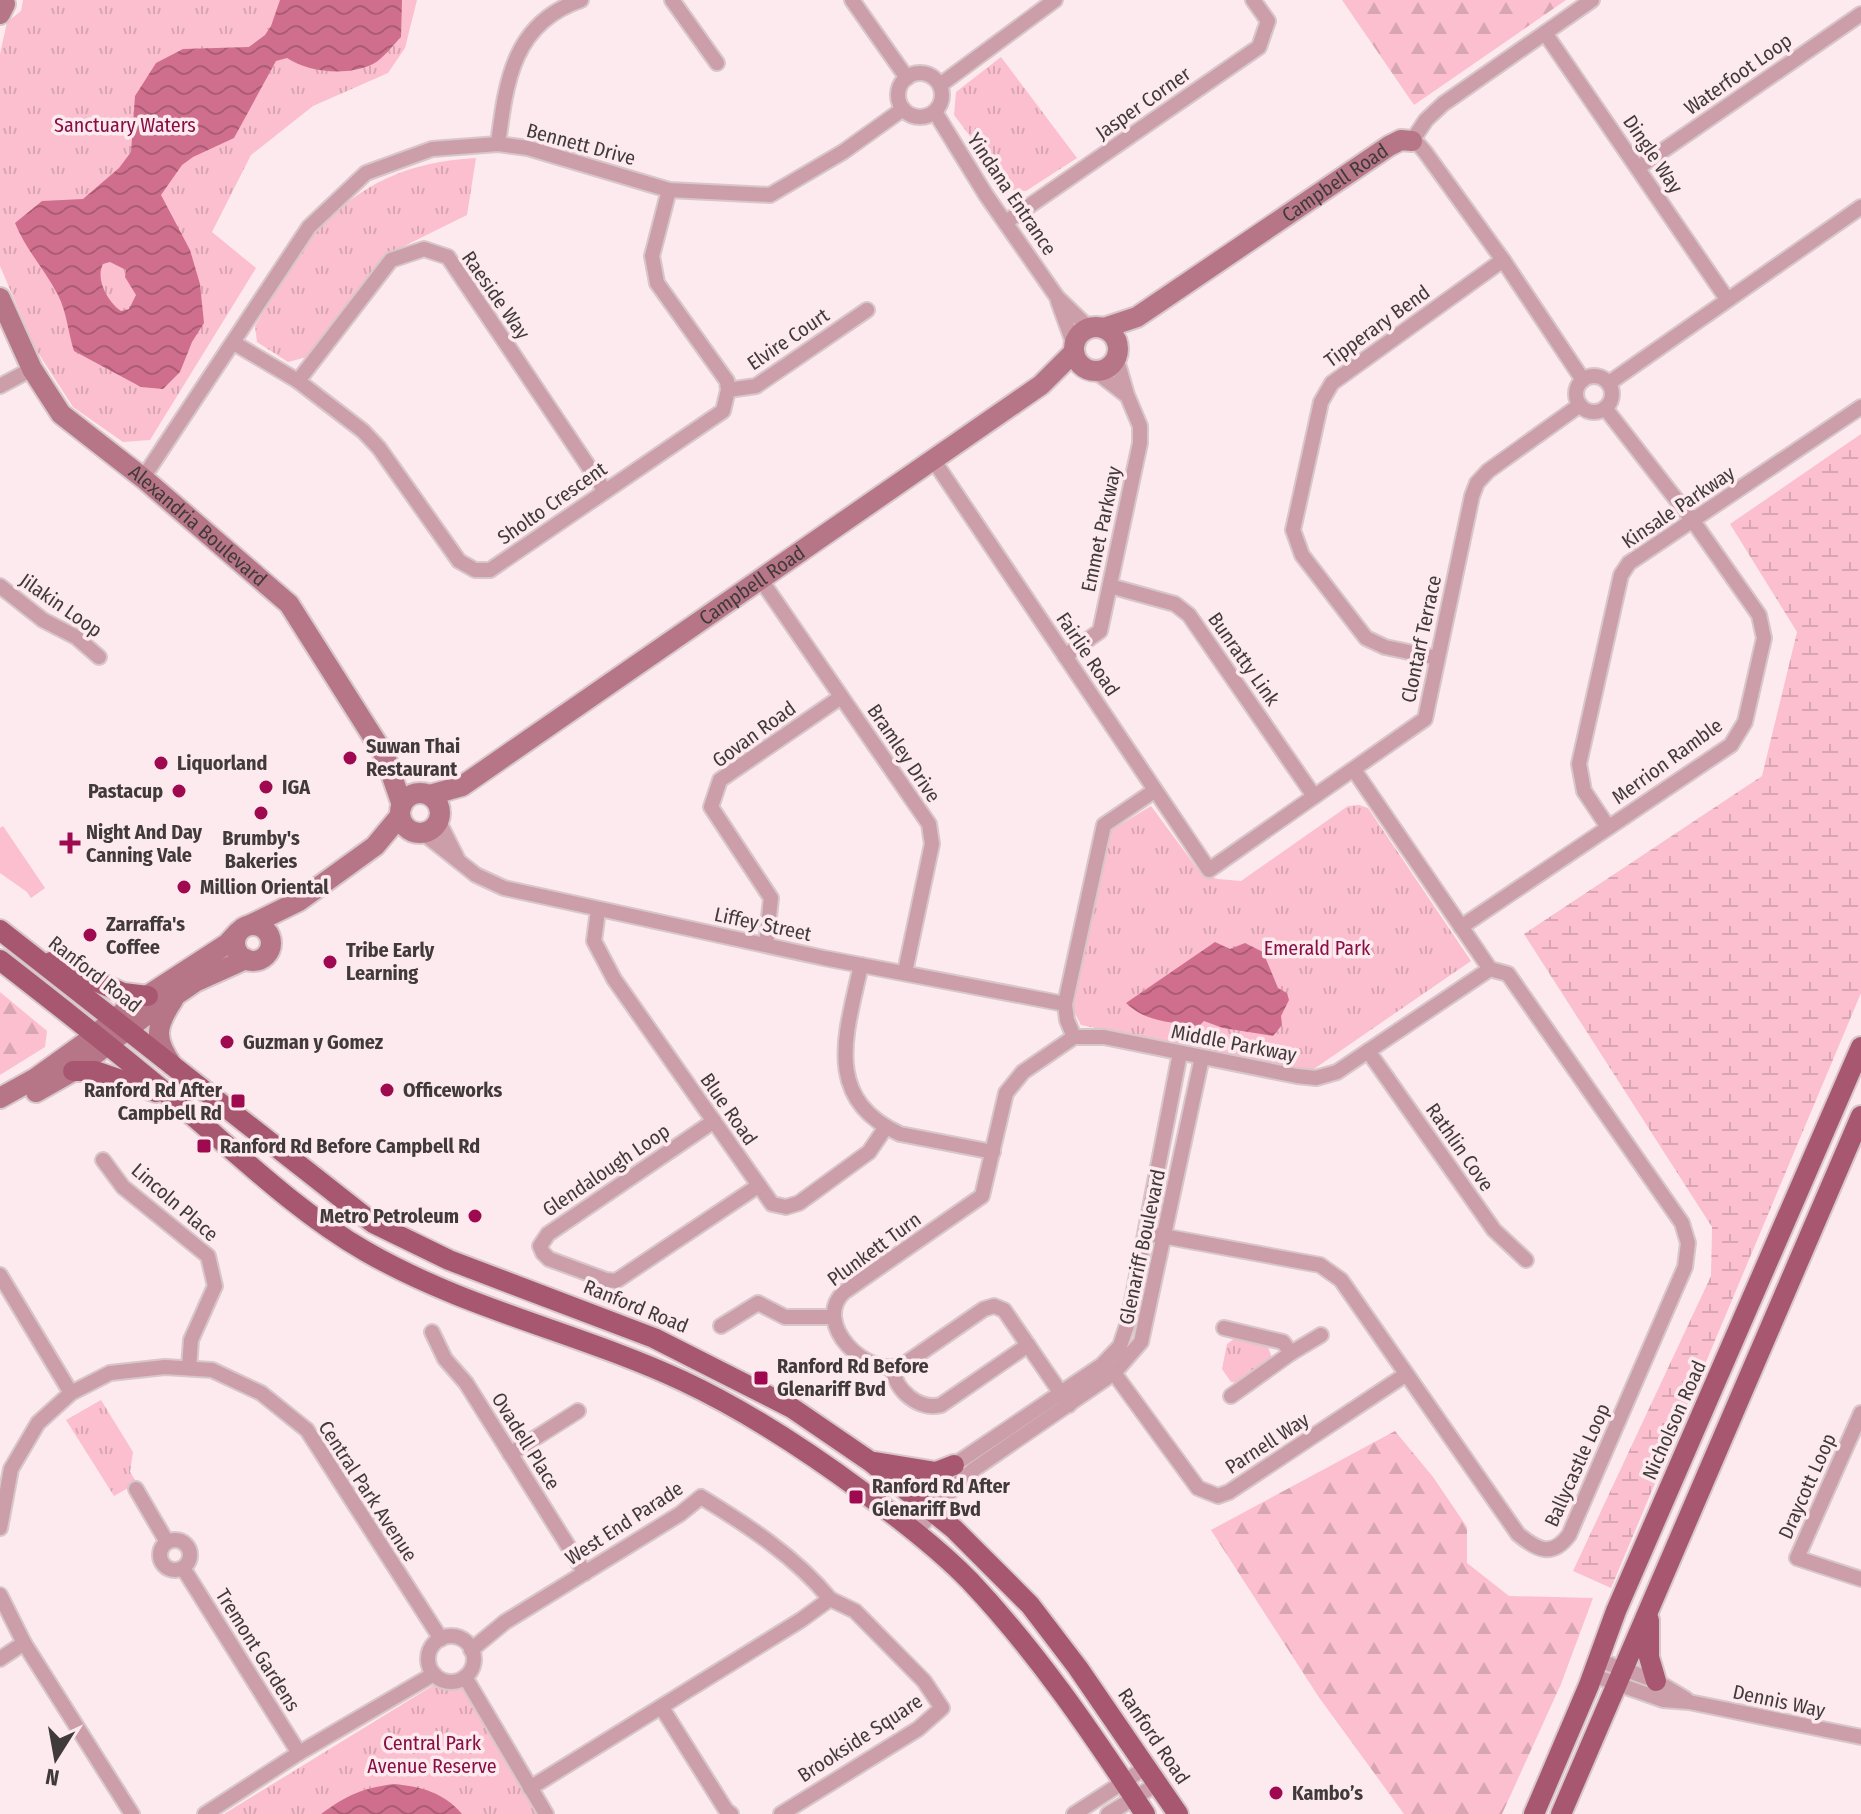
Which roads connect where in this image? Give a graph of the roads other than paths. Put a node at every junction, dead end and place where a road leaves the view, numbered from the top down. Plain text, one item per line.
1 (581, 0) edge
2 (672, 0) edge
3 (852, 0) edge
4 (1055, 0) edge
5 (1253, 0) edge
6 (1592, 0) edge
7 (1861, 14) edge
8 (1545, 33) junction
9 (717, 63) dead end
10 (907, 78) junction
11 (940, 85) junction
12 (903, 109) junction
13 (935, 112) junction
14 (1412, 141) junction
15 (498, 144) junction
16 (1639, 167) junction
17 (669, 190) junction
18 (1861, 207) edge
19 (1006, 222) junction
20 (1503, 260) junction
21 (1057, 297) junction
22 (0, 298) edge
23 (1727, 299) junction
24 (867, 310) dead end
25 (1137, 317) junction
26 (1096, 328) junction
27 (234, 343) junction
28 (1074, 348) junction
29 (1117, 352) junction
30 (32, 369) junction
31 (1092, 370) junction
32 (1583, 380) junction
33 (298, 381) junction
34 (1609, 383) junction
35 (1041, 385) junction
36 (0, 386) edge
37 (728, 390) junction
38 (1127, 395) junction
39 (1580, 405) junction
40 (1861, 407) edge
41 (1605, 408) junction
42 (934, 461) junction
43 (143, 478) junction
44 (605, 491) junction
45 (1693, 521) junction
46 (761, 580) junction
47 (0, 586) edge
48 (1110, 586) junction
49 (1065, 656) junction
50 (99, 657) dead end
51 (1437, 658) junction
52 (841, 697) junction
53 (389, 764) junction
54 (1354, 770) junction
55 (462, 786) junction
56 (1154, 791) junction
57 (424, 794) junction
58 (1314, 796) junction
59 (401, 811) junction
60 (430, 826) junction
61 (1608, 827) junction
62 (375, 846) junction
63 (1209, 870) joint
64 (299, 901) junction
65 (598, 910) junction
66 (1461, 927) junction
67 (244, 928) junction
68 (0, 930) edge
69 (271, 942) junction
70 (766, 945) junction
71 (29, 953) junction
72 (246, 959) junction
73 (0, 960) edge
74 (861, 965) junction
75 (1490, 969) junction
76 (905, 972) junction
77 (177, 994) junction
78 (148, 996) junction
79 (1065, 1004) junction
80 (120, 1024) junction
81 (1074, 1037) junction
82 (102, 1040) junction
83 (1861, 1047) edge
84 (1368, 1051) junction
85 (1180, 1053) junction
86 (1202, 1057) junction
87 (174, 1068) junction
88 (73, 1071) junction
89 (171, 1097) junction
90 (0, 1098) edge
91 (0, 1109) edge
92 (1861, 1116) edge
93 (714, 1121) junction
94 (886, 1127) junction
95 (993, 1152) junction
96 (103, 1160) dead end
97 (758, 1186) junction
98 (1146, 1233) junction
99 (1165, 1236) junction
100 (1526, 1260) dead end
101 (0, 1275) edge
102 (832, 1317) junction
103 (721, 1326) dead end
104 (1224, 1328) dead end
105 (432, 1332) dead end
106 (1321, 1335) dead end
107 (1028, 1345) junction
108 (1291, 1353) junction
109 (189, 1368) junction
110 (893, 1369) junction
111 (1108, 1369) junction
112 (1405, 1375) junction
113 (71, 1393) junction
114 (1231, 1396) dead end
115 (1065, 1399) junction
116 (578, 1411) dead end
117 (1861, 1413) edge
118 (510, 1454) junction
119 (871, 1462) junction
120 (954, 1465) junction
121 (136, 1489) dead end
122 (928, 1507) junction
123 (910, 1527) junction
124 (0, 1528) edge
125 (585, 1573) junction
126 (1861, 1579) edge
127 (0, 1595) edge
128 (830, 1599) junction
129 (1650, 1608) junction
130 (441, 1639) junction
131 (24, 1643) junction
132 (471, 1650) junction
133 (0, 1659) edge
134 (1595, 1668) junction
135 (434, 1674) junction
136 (465, 1677) junction
137 (1620, 1677) junction
138 (1656, 1681) junction
139 (1689, 1702) junction
140 (662, 1708) junction
141 (1861, 1737) edge
142 (299, 1753) junction
143 (1151, 1776) junction
144 (530, 1788) junction
145 (1134, 1798) edge
146 (132, 1814) edge
147 (205, 1814) edge
148 (546, 1814) edge
149 (731, 1814) edge
150 (781, 1814) edge
151 (1074, 1814) edge
152 (1108, 1814) edge
153 (1178, 1814) edge
154 (1534, 1814) edge
155 (1561, 1814) edge

1 - 15 street
2 - 9 street
3 - 10 street
4 - 11 street
5 - 19 street, Jasper Corner
6 - 8 street
7 - 16 street, Waterfoot Loop
8 - 14 street
8 - 16 street, Dingle Way
10 - 11 street
10 - 12 street
11 - 13 street
12 - 13 street
12 - 17 street, Bennett Drive
13 - 19 street, Yindana Entrance
14 - 20 street, Campbell Road
14 - 25 street, Campbell Road
15 - 17 street, Bennett Drive
15 - 27 street, Bennett Drive
16 - 23 street, Dingle Way
17 - 37 street
18 - 23 street
19 - 21 street, Yindana Entrance
20 - 32 street, Campbell Road
20 - 51 street, Tipperary Bend
21 - 26 street, Yindana Entrance
21 - 28 street, Yindana Entrance
22 - 30 street, Alexandria Boulevard
23 - 34 street
24 - 37 street, Elvire Court
25 - 26 street, Campbell Road
25 - 29 street, Campbell Road
26 - 28 street, Campbell Road
26 - 29 street
27 - 33 street, Sholto Crescent
27 - 43 street, Bennett Drive
28 - 31 street
28 - 35 street, Campbell Road
29 - 31 street, Campbell Road
29 - 38 street, Emmet Parkway
30 - 36 street
30 - 43 street, Alexandria Boulevard
31 - 35 street, Campbell Road
31 - 38 street
32 - 34 street
32 - 39 street
33 - 44 street, Sholto Crescent
33 - 44 street, Raeside Way
34 - 41 street
35 - 42 street, Campbell Road
37 - 44 street, Sholto Crescent
38 - 48 street, Emmet Parkway
39 - 41 street
39 - 51 street, Clontarf Terrace
40 - 45 street, Kinsale Parkway
41 - 45 street, Merrion Ramble
42 - 46 street, Campbell Road
42 - 49 street, Fairlie Road
43 - 53 street, Alexandria Boulevard
45 - 61 street, Kinsale Parkway
45 - 61 street, Merrion Ramble
46 - 52 street, Bramley Drive
46 - 55 street, Campbell Road
47 - 50 street, Jilakin Loop
48 - 49 street, Emmet Parkway
48 - 58 street, Bunratty Link
49 - 56 street, Fairlie Road
51 - 54 street, Clontarf Terrace
52 - 70 street, Govan Road
52 - 76 street, Bramley Drive
53 - 57 street, Alexandria Boulevard
53 - 59 street, Alexandria Boulevard
54 - 58 street, Clontarf Terrace
54 - 66 street
55 - 57 street, Campbell Road
55 - 60 street, Campbell Road
56 - 63 street, Fairlie Road
56 - 79 street
57 - 59 street, Campbell Road
57 - 60 street
58 - 63 street, Clontarf Terrace
59 - 60 street
59 - 62 street, Campbell Road
60 - 62 street, Campbell Road
60 - 65 street, Liffey Street
61 - 66 street, Merrion Ramble
62 - 64 street, Campbell Road
64 - 67 street, Campbell Road
64 - 69 street, Campbell Road
65 - 70 street, Liffey Street
65 - 93 street, Blue Road
66 - 75 street
67 - 69 street
67 - 72 street
67 - 78 street, Campbell Road
68 - 71 main road, Ranford Road
69 - 72 street
70 - 74 street, Liffey Street
71 - 78 main road
71 - 80 main road, Ranford Road
72 - 77 street, Campbell Road
73 - 82 main road
74 - 76 street, Liffey Street
74 - 94 street
75 - 84 street, Middle Parkway
75 - 112 street, Ballycastle Loop
76 - 79 street, Liffey Street
77 - 80 street, Campbell Road
77 - 87 street
78 - 80 street, Campbell Road
79 - 81 street
80 - 82 street, Campbell Road
80 - 87 main road, Ranford Road
81 - 85 street, Middle Parkway
81 - 95 street, Plunkett Turn
82 - 88 street, Campbell Road
82 - 89 main road
82 - 90 street, Campbell Road
83 - 134 main road, Nicholson Road
84 - 86 street, Middle Parkway
84 - 100 street, Rathlin Cove
85 - 86 street, Middle Parkway
85 - 98 street, Glenariff Boulevard
86 - 99 street, Glenariff Boulevard
87 - 119 main road, Ranford Road
88 - 89 main road
88 - 91 street, Campbell Road
89 - 123 main road
92 - 129 main road
93 - 97 street, Blue Road
93 - 97 street, Glendalough Loop
94 - 95 street
94 - 97 street, Blue Road
95 - 102 street, Plunkett Turn
96 - 109 street, Lincoln Place
98 - 99 street, Ballycastle Loop
98 - 111 street, Glenariff Boulevard
99 - 111 street, Glenariff Boulevard
99 - 112 street, Ballycastle Loop
101 - 113 street
102 - 103 street
102 - 110 street, Plunkett Turn
104 - 108 street
105 - 118 street, Ovadell Place
106 - 108 street
107 - 110 street
107 - 110 street
107 - 115 street
108 - 114 street
109 - 113 street, Central Park Avenue
109 - 130 street, Central Park Avenue
111 - 112 street, Parnell Way
111 - 115 street, Glenariff Boulevard
113 - 124 street, Central Park Avenue
115 - 120 street, Glenariff Boulevard
115 - 122 street, Glenariff Boulevard
116 - 118 street
117 - 126 street, Draycott Loop
118 - 125 street, Ovadell Place
119 - 120 main road
119 - 122 main road, Ranford Road
120 - 122 street, Glenariff Boulevard
121 - 142 street, Tremont Gardens
122 - 123 street, Glenariff Boulevard
122 - 143 main road, Ranford Road
123 - 145 main road
125 - 128 street, West End Parade
125 - 132 street, West End Parade
127 - 131 street
128 - 140 street
128 - 150 street, Brookside Square
129 - 137 main road
129 - 138 main road
130 - 132 street
130 - 135 street
131 - 133 street
131 - 146 street
132 - 136 street
134 - 137 street, Dennis Way
134 - 154 main road, Nicholson Road
135 - 136 street
135 - 142 street
136 - 144 street
137 - 138 street, Dennis Way
137 - 139 street, Dennis Way
137 - 155 main road
138 - 139 street, Dennis Way
139 - 141 street, Dennis Way
140 - 144 street
140 - 149 street
142 - 147 street
143 - 145 street
143 - 153 main road, Ranford Road
144 - 148 street
145 - 151 street
145 - 152 street

